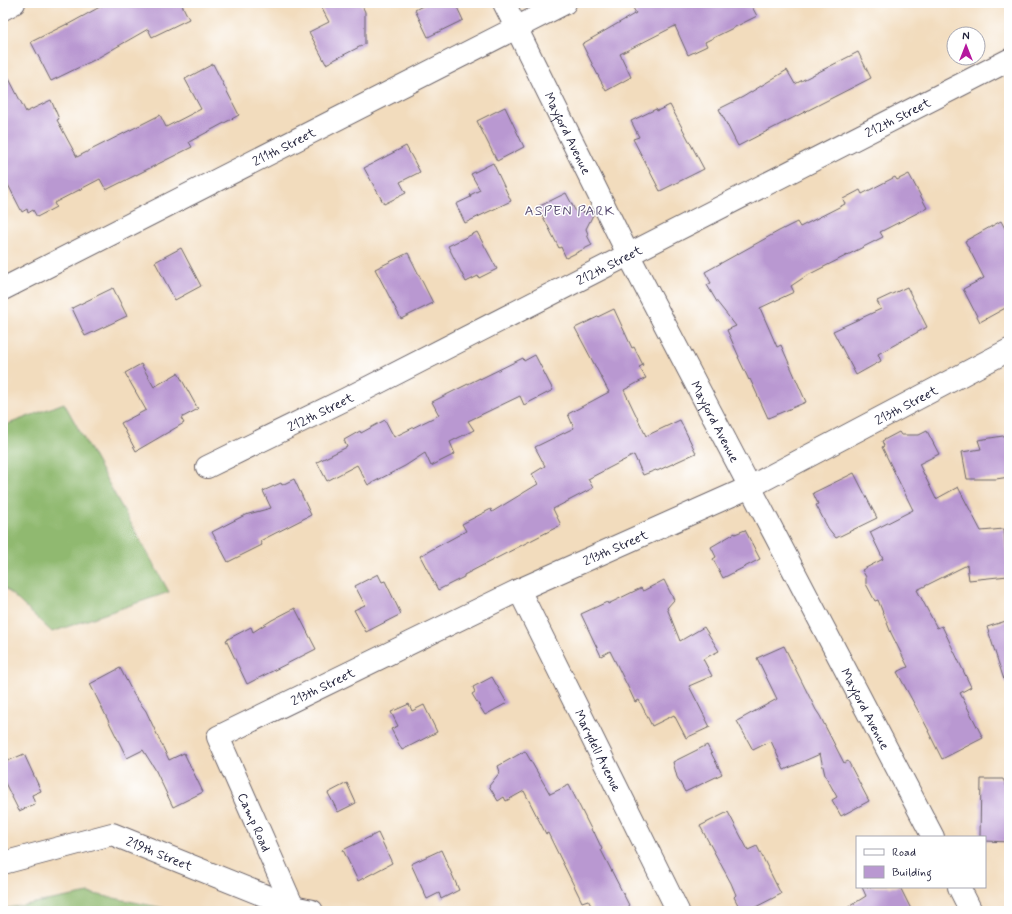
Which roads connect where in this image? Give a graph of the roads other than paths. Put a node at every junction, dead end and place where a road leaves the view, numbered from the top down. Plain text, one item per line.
1 (14, 3) edge
2 (504, 3) edge
3 (565, 3) edge
4 (3, 9) edge
5 (516, 28) junction
6 (1009, 60) edge
7 (628, 254) junction
8 (3, 289) edge
9 (1009, 350) edge
10 (207, 467) dead end
11 (750, 487) junction
12 (519, 590) junction
13 (218, 737) joint
14 (932, 836) edge
15 (3, 863) edge
16 (960, 888) edge
17 (302, 909) edge
18 (678, 911) edge
19 (971, 911) edge

1 - 4 street
2 - 5 street, Mayford Avenue
3 - 5 street, 211th Street
5 - 7 street, Mayford Avenue
5 - 8 street, 211th Street
6 - 7 street, 212th Street
7 - 10 street, 212th Street
7 - 11 street, Mayford Avenue
9 - 11 street, 213th Street
11 - 12 street, 213th Street
11 - 14 street, Mayford Avenue
12 - 13 street, 213th Street
12 - 18 street, Marydell Avenue
13 - 17 street, Camp Road
15 - 17 street, 219th Street
16 - 19 street

